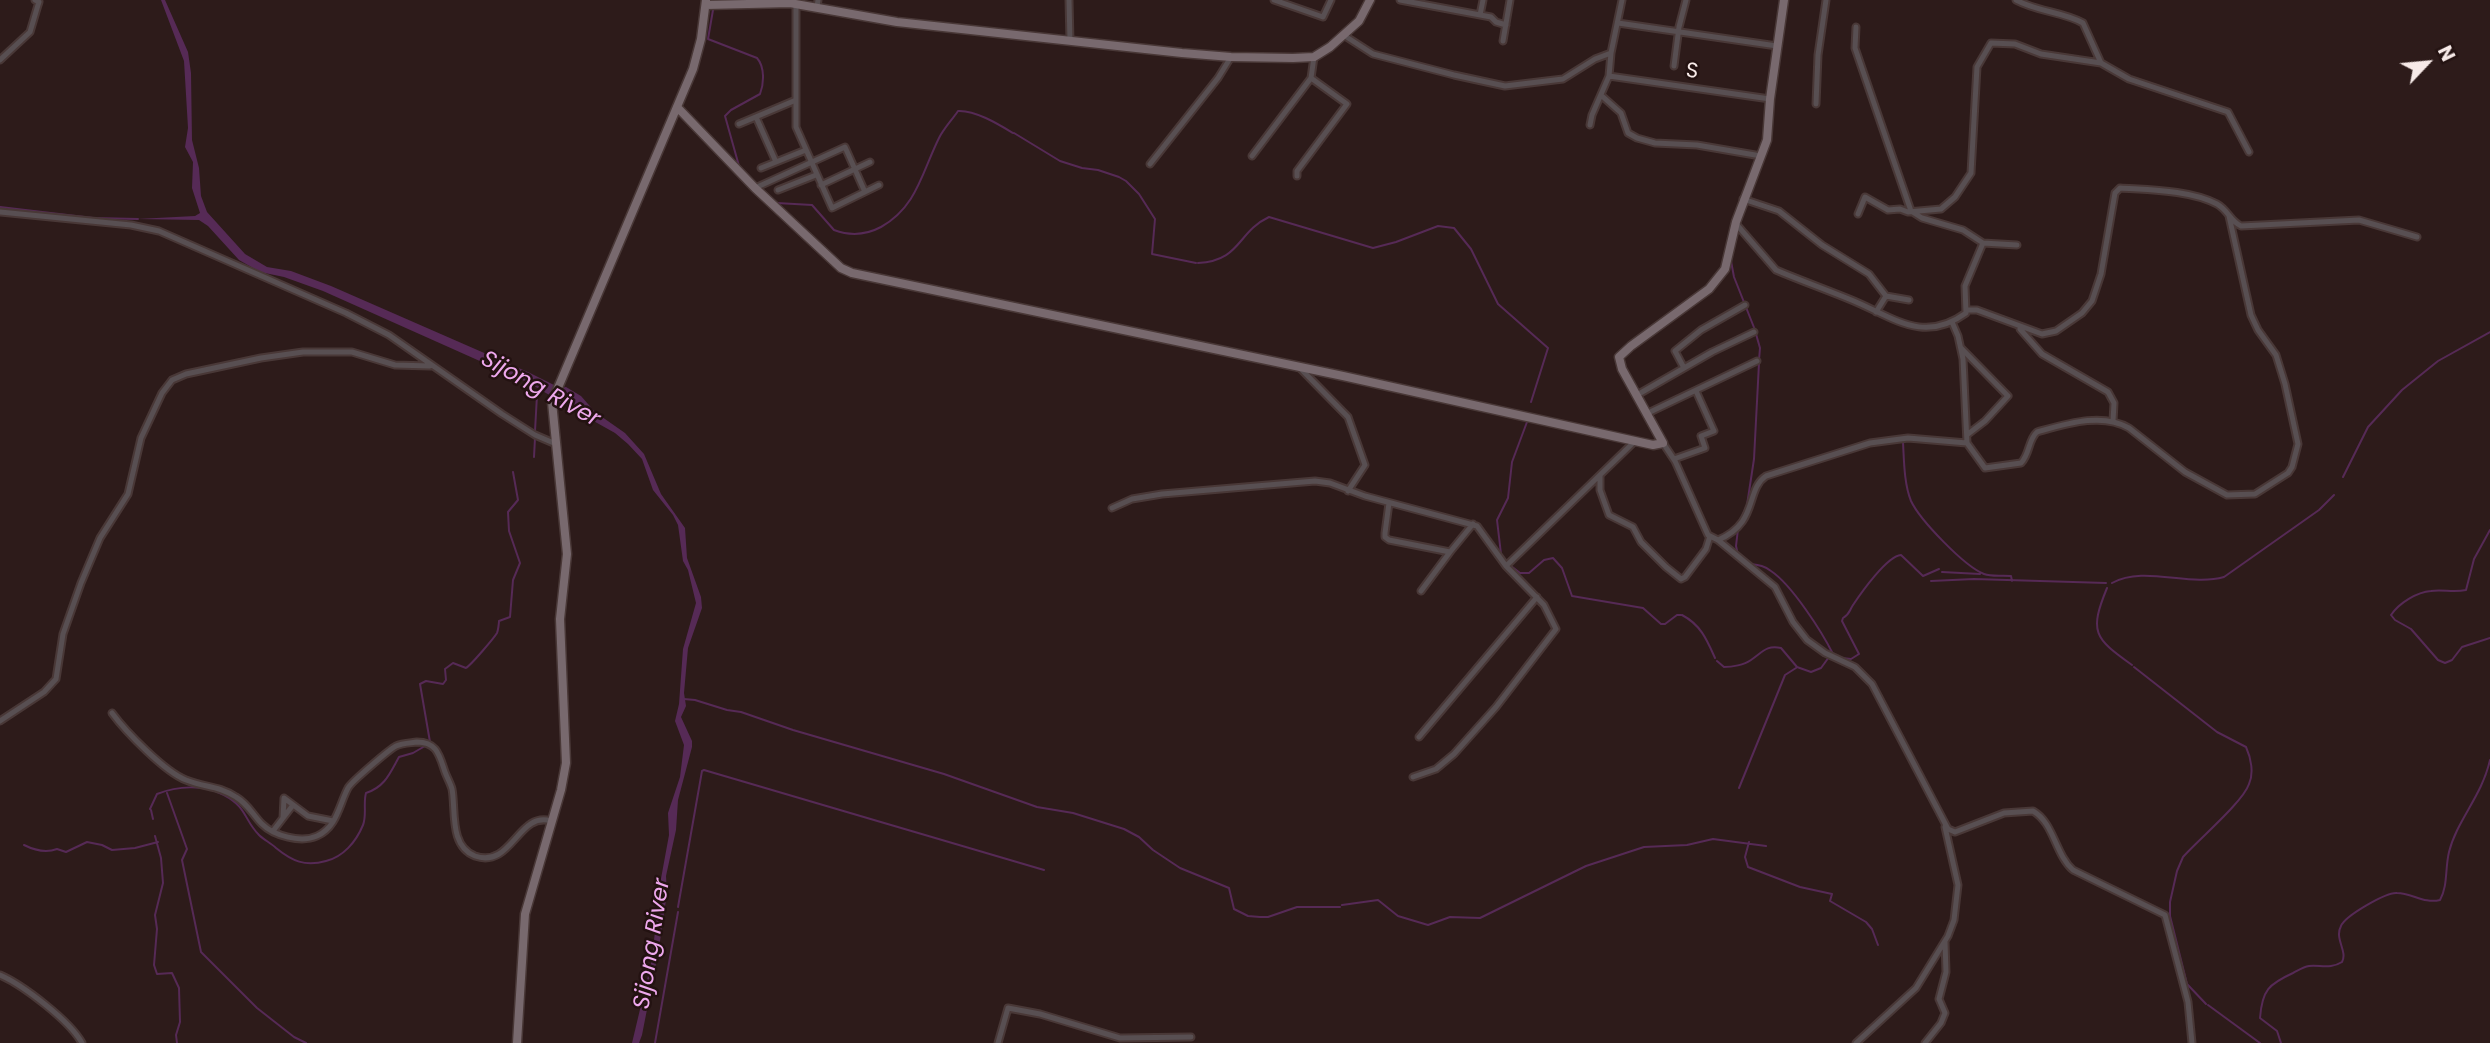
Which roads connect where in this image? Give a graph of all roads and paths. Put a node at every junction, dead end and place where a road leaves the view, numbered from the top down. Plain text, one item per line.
1 (35, 0) edge
2 (1069, 0) edge
3 (1274, 0) edge
4 (1331, 0) edge
5 (1370, 0) edge
6 (1400, 0) edge
7 (1483, 0) edge
8 (1510, 0) edge
9 (1622, 0) edge
10 (1686, 0) edge
11 (1784, 0) edge
12 (1826, 0) edge
13 (2016, 0) edge
14 (792, 2) edge
15 (706, 3) edge
16 (818, 3) edge
17 (2029, 3) edge
18 (1480, 15) junction
19 (1618, 23) junction
20 (1506, 25) junction
21 (1856, 27) dead end
22 (1679, 33) junction
23 (1345, 36) junction
24 (1070, 41) junction
25 (1503, 41) dead end
26 (1779, 47) junction
27 (1611, 53) junction
28 (1231, 57) junction
29 (1314, 57) junction
30 (0, 60) edge
31 (2101, 63) junction
32 (1674, 66) dead end
33 (1609, 76) junction
34 (1311, 78) junction
35 (1602, 96) junction
36 (1770, 99) junction
37 (796, 100) junction
38 (1815, 104) dead end
39 (677, 107) junction
40 (756, 117) junction
41 (739, 124) dead end
42 (1590, 125) dead end
43 (806, 150) junction
44 (2249, 152) dead end
45 (1252, 156) dead end
46 (1761, 156) junction
47 (776, 162) junction
48 (810, 162) junction
49 (870, 162) dead end
50 (1150, 164) dead end
51 (761, 168) dead end
52 (855, 169) junction
53 (816, 174) junction
54 (1297, 176) dead end
55 (821, 185) junction
56 (878, 185) dead end
57 (755, 188) junction
58 (778, 190) dead end
59 (865, 192) junction
60 (1743, 199) junction
61 (1912, 211) junction
62 (0, 212) edge
63 (1858, 214) dead end
64 (2229, 216) junction
65 (1736, 222) junction
66 (2417, 237) dead end
67 (1983, 243) junction
68 (2017, 245) dead end
69 (1886, 296) junction
70 (1909, 300) dead end
71 (1745, 305) dead end
72 (1967, 310) junction
73 (1876, 312) junction
74 (1952, 322) junction
75 (2018, 327) junction
76 (1754, 332) dead end
77 (1961, 348) junction
78 (1757, 361) dead end
79 (430, 366) junction
80 (1300, 368) junction
81 (1684, 368) junction
82 (1696, 391) junction
83 (1637, 395) junction
84 (1648, 414) junction
85 (2113, 421) junction
86 (1968, 434) junction
87 (1635, 441) junction
88 (1663, 443) junction
89 (1967, 443) junction
90 (556, 444) junction
91 (1674, 459) junction
92 (1600, 476) junction
93 (1348, 491) junction
94 (1389, 503) junction
95 (1112, 508) dead end
96 (1473, 524) junction
97 (1710, 536) junction
98 (1718, 540) junction
99 (1450, 552) junction
100 (1506, 566) junction
101 (1421, 591) dead end
102 (1537, 597) junction
103 (112, 713) dead end
104 (0, 721) edge
105 (1419, 737) dead end
106 (1413, 777) dead end
107 (293, 806) junction
108 (283, 818) junction
109 (332, 821) junction
110 (551, 821) junction
111 (1945, 827) junction
112 (273, 831) junction
113 (1945, 942) junction
114 (0, 975) edge
115 (1191, 1037) dead end
116 (82, 1043) edge
117 (517, 1043) edge
118 (998, 1043) edge
119 (1856, 1043) edge
120 (1925, 1043) edge
121 (2192, 1043) edge

1 - 30 street
2 - 24 street
3 - 4 street
5 - 23 street
6 - 18 street
7 - 18 street
8 - 20 street
9 - 19 street
10 - 22 street
11 - 26 street
12 - 38 street
13 - 17 street
14 - 15 street
14 - 16 street
14 - 37 street
15 - 39 street
16 - 24 street
17 - 31 street
18 - 20 street
19 - 22 street
19 - 27 street
20 - 25 street
21 - 61 street
22 - 26 street
22 - 32 street
23 - 27 street
23 - 29 street
24 - 28 street
26 - 36 street
27 - 33 street
28 - 29 street
28 - 50 street
29 - 34 street
31 - 44 street
31 - 61 street
33 - 35 street
33 - 36 street, S
34 - 45 street
34 - 54 street
35 - 42 street
35 - 46 street
36 - 46 street
37 - 40 street
37 - 43 street
39 - 57 street
39 - 90 street
40 - 41 street
40 - 47 street
43 - 47 street
43 - 48 street
46 - 60 street
47 - 51 street
48 - 52 street
48 - 53 street
48 - 57 street
49 - 52 street
52 - 55 street
52 - 59 street
53 - 55 street
53 - 58 street
55 - 59 street
56 - 59 street
57 - 80 street
60 - 65 street
60 - 69 street
61 - 63 street
61 - 67 street
62 - 79 street
64 - 66 street
64 - 75 street
64 - 85 street
65 - 73 street
65 - 83 street
67 - 68 street
67 - 72 street
69 - 70 street
69 - 73 street
71 - 81 street
72 - 74 street
72 - 75 street
73 - 74 street
74 - 77 street
75 - 85 street
76 - 81 street
77 - 86 street
77 - 86 street
78 - 82 street
79 - 90 street
79 - 104 street
80 - 87 street
80 - 93 street
81 - 83 street
82 - 84 street
82 - 91 street
83 - 84 street
84 - 88 street
85 - 89 street
86 - 89 street
87 - 88 street
87 - 92 street
88 - 91 street
89 - 98 street
90 - 110 street
91 - 97 street
92 - 97 street
92 - 100 street
93 - 94 street
93 - 95 street
94 - 96 street
94 - 99 street
96 - 99 street
96 - 100 street
97 - 98 street
98 - 111 street
99 - 101 street
100 - 102 street
102 - 105 street
102 - 106 street
103 - 112 street
107 - 108 street
107 - 108 street
107 - 109 street
108 - 112 street
109 - 110 street
109 - 112 street
110 - 117 street
111 - 113 street
111 - 121 street
113 - 119 street
113 - 120 street
114 - 116 street
115 - 118 street

